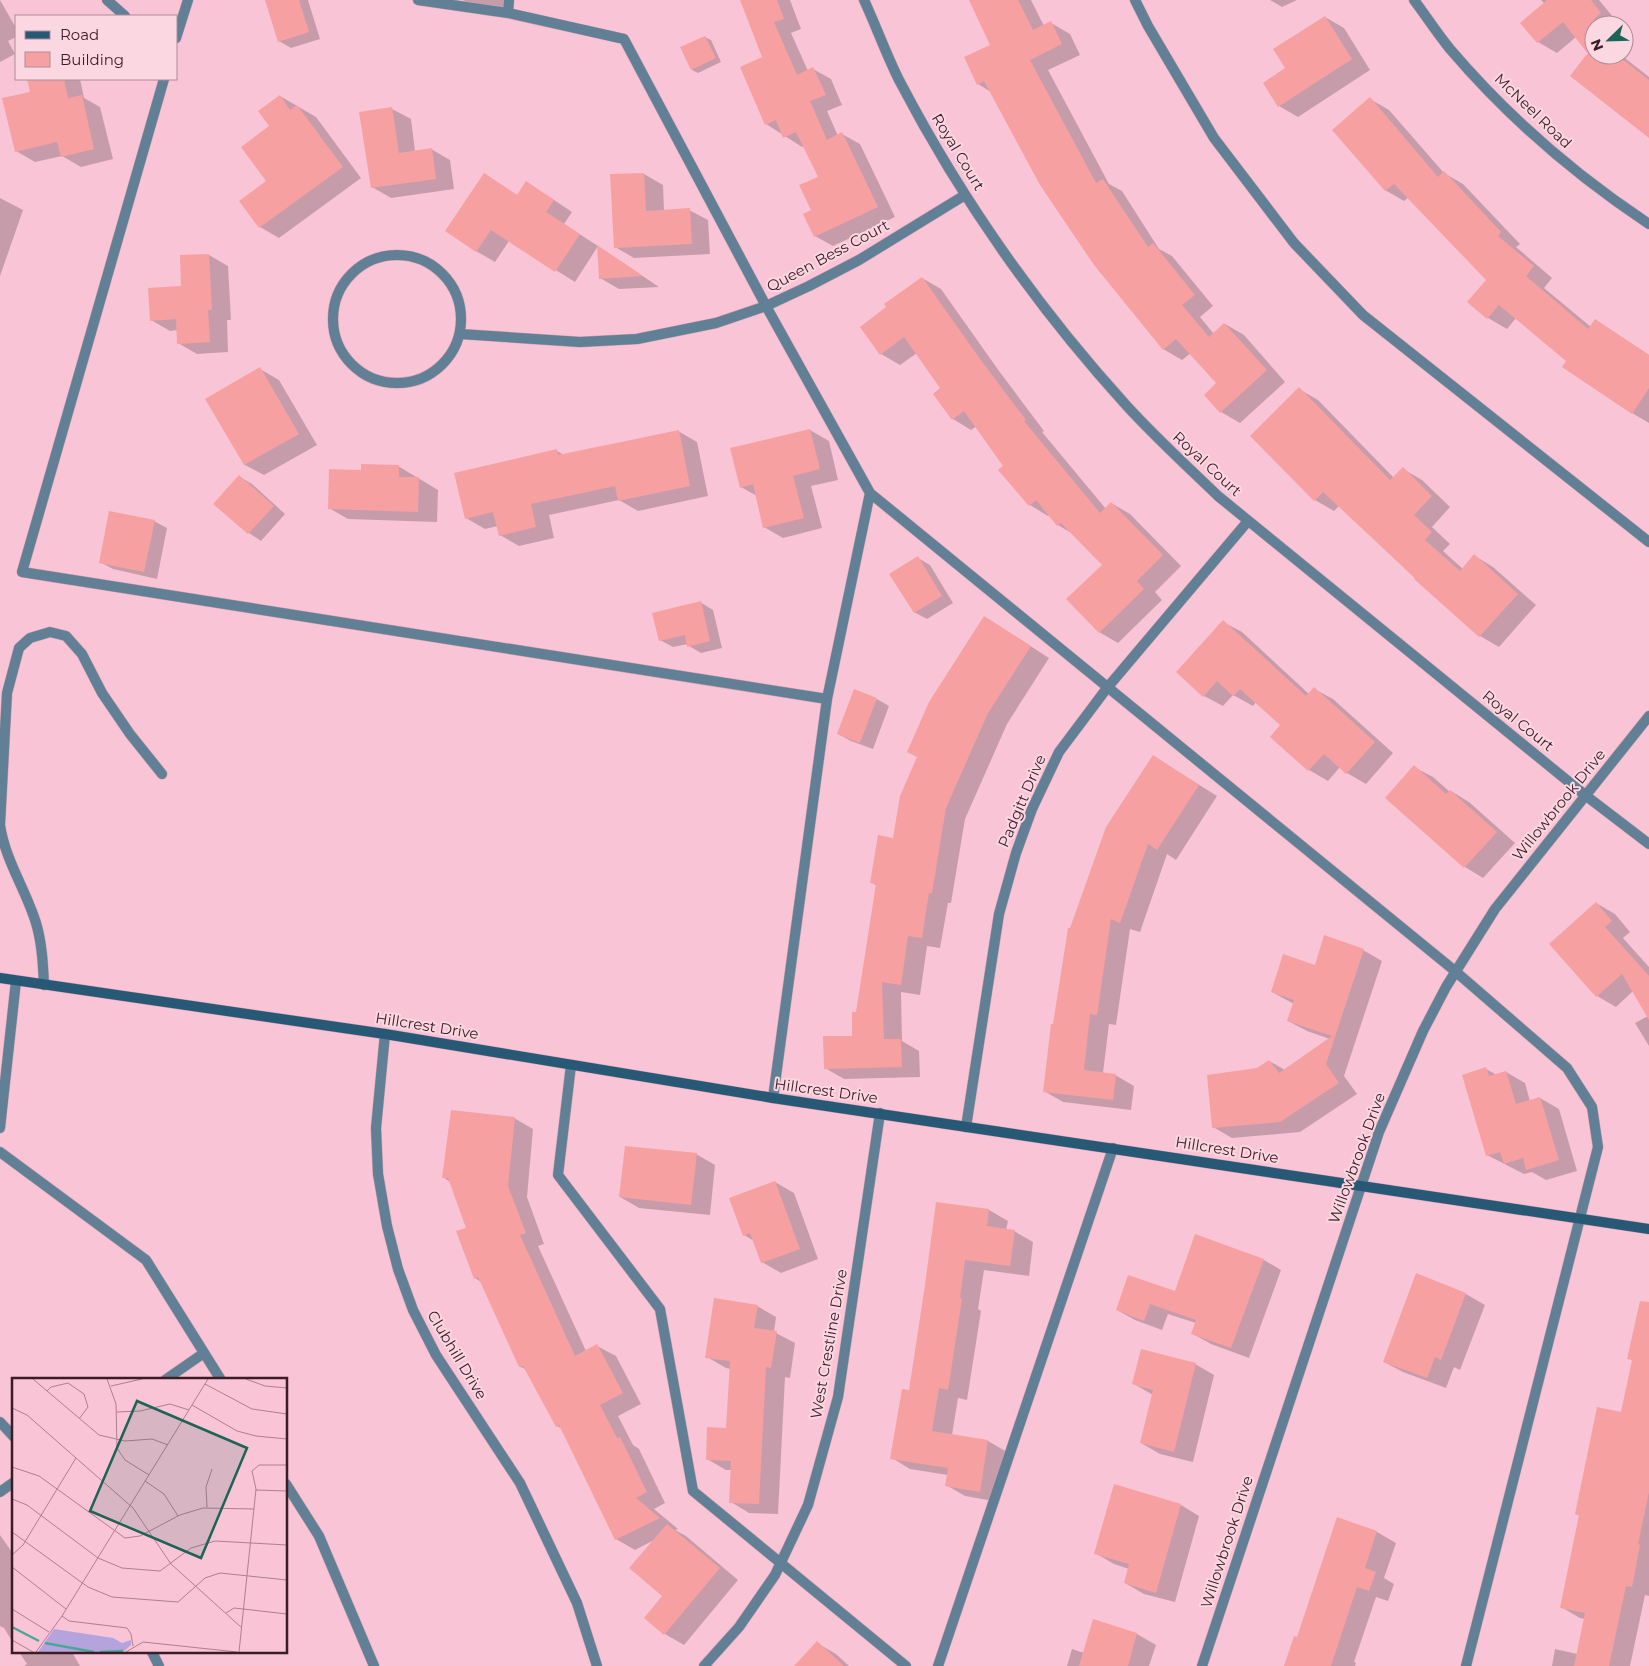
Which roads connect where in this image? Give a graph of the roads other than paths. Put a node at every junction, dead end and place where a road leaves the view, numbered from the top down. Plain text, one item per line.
1 (107, 0) edge
2 (188, 0) edge
3 (418, 0) edge
4 (509, 0) edge
5 (864, 0) edge
6 (1135, 0) edge
7 (1414, 0) edge
8 (508, 13) junction
9 (124, 15) edge
10 (178, 32) edge
11 (164, 80) edge
12 (965, 195) junction
13 (1649, 224) edge
14 (766, 306) junction
15 (460, 334) junction
16 (870, 493) junction
17 (1248, 521) junction
18 (1649, 542) edge
19 (1107, 688) junction
20 (827, 699) junction
21 (1649, 716) edge
22 (162, 774) dead end
23 (1585, 795) junction
24 (1649, 844) edge
25 (1455, 971) junction
26 (0, 978) edge
27 (16, 981) junction
28 (44, 985) junction
29 (386, 1034) junction
30 (571, 1065) junction
31 (773, 1098) junction
32 (880, 1114) junction
33 (966, 1127) junction
34 (0, 1128) edge
35 (1113, 1148) junction
36 (0, 1152) edge
37 (1361, 1186) junction
38 (1581, 1219) junction
39 (1649, 1229) edge
40 (204, 1353) junction
41 (168, 1378) edge
42 (220, 1378) edge
43 (0, 1422) edge
44 (12, 1435) edge
45 (12, 1483) edge
46 (288, 1487) edge
47 (0, 1492) edge
48 (781, 1563) junction
49 (153, 1654) edge
50 (159, 1666) edge
51 (374, 1666) edge
52 (597, 1666) edge
53 (704, 1666) edge
54 (906, 1666) edge
55 (938, 1666) edge
56 (1202, 1666) edge
57 (1466, 1666) edge

1 - 9 street
2 - 10 street
3 - 8 street
4 - 8 street
5 - 12 street, Royal Court
6 - 18 street
7 - 13 street, McNeel Road
8 - 14 street
11 - 20 street
12 - 14 street, Queen Bess Court
12 - 17 street, Royal Court
14 - 15 street, Queen Bess Court
14 - 16 street
15 - 15 street
16 - 19 street
16 - 20 street
17 - 19 street, Padgitt Drive
17 - 23 street, Royal Court
19 - 25 street
19 - 33 street, Padgitt Drive
20 - 31 street
21 - 23 street, Willowbrook Drive
22 - 28 street
23 - 24 street, Royal Court
23 - 25 street, Willowbrook Drive
25 - 37 street, Willowbrook Drive
25 - 38 street
26 - 27 street, Hillcrest Drive
27 - 28 street, Hillcrest Drive
27 - 34 street
28 - 29 street, Hillcrest Drive
29 - 30 street, Hillcrest Drive
29 - 52 street, Clubhill Drive
30 - 31 street, Hillcrest Drive
30 - 48 street
31 - 32 street, Hillcrest Drive
32 - 33 street, Hillcrest Drive
32 - 48 street, West Crestline Drive
33 - 35 street, Hillcrest Drive
35 - 37 street, Hillcrest Drive
35 - 55 street
36 - 40 street
37 - 38 street, Hillcrest Drive
37 - 56 street, Willowbrook Drive
38 - 39 street, Hillcrest Drive
38 - 57 street
40 - 41 street
40 - 42 street
43 - 44 street
45 - 47 street
46 - 51 street
48 - 53 street, West Crestline Drive
48 - 54 street
49 - 50 street

